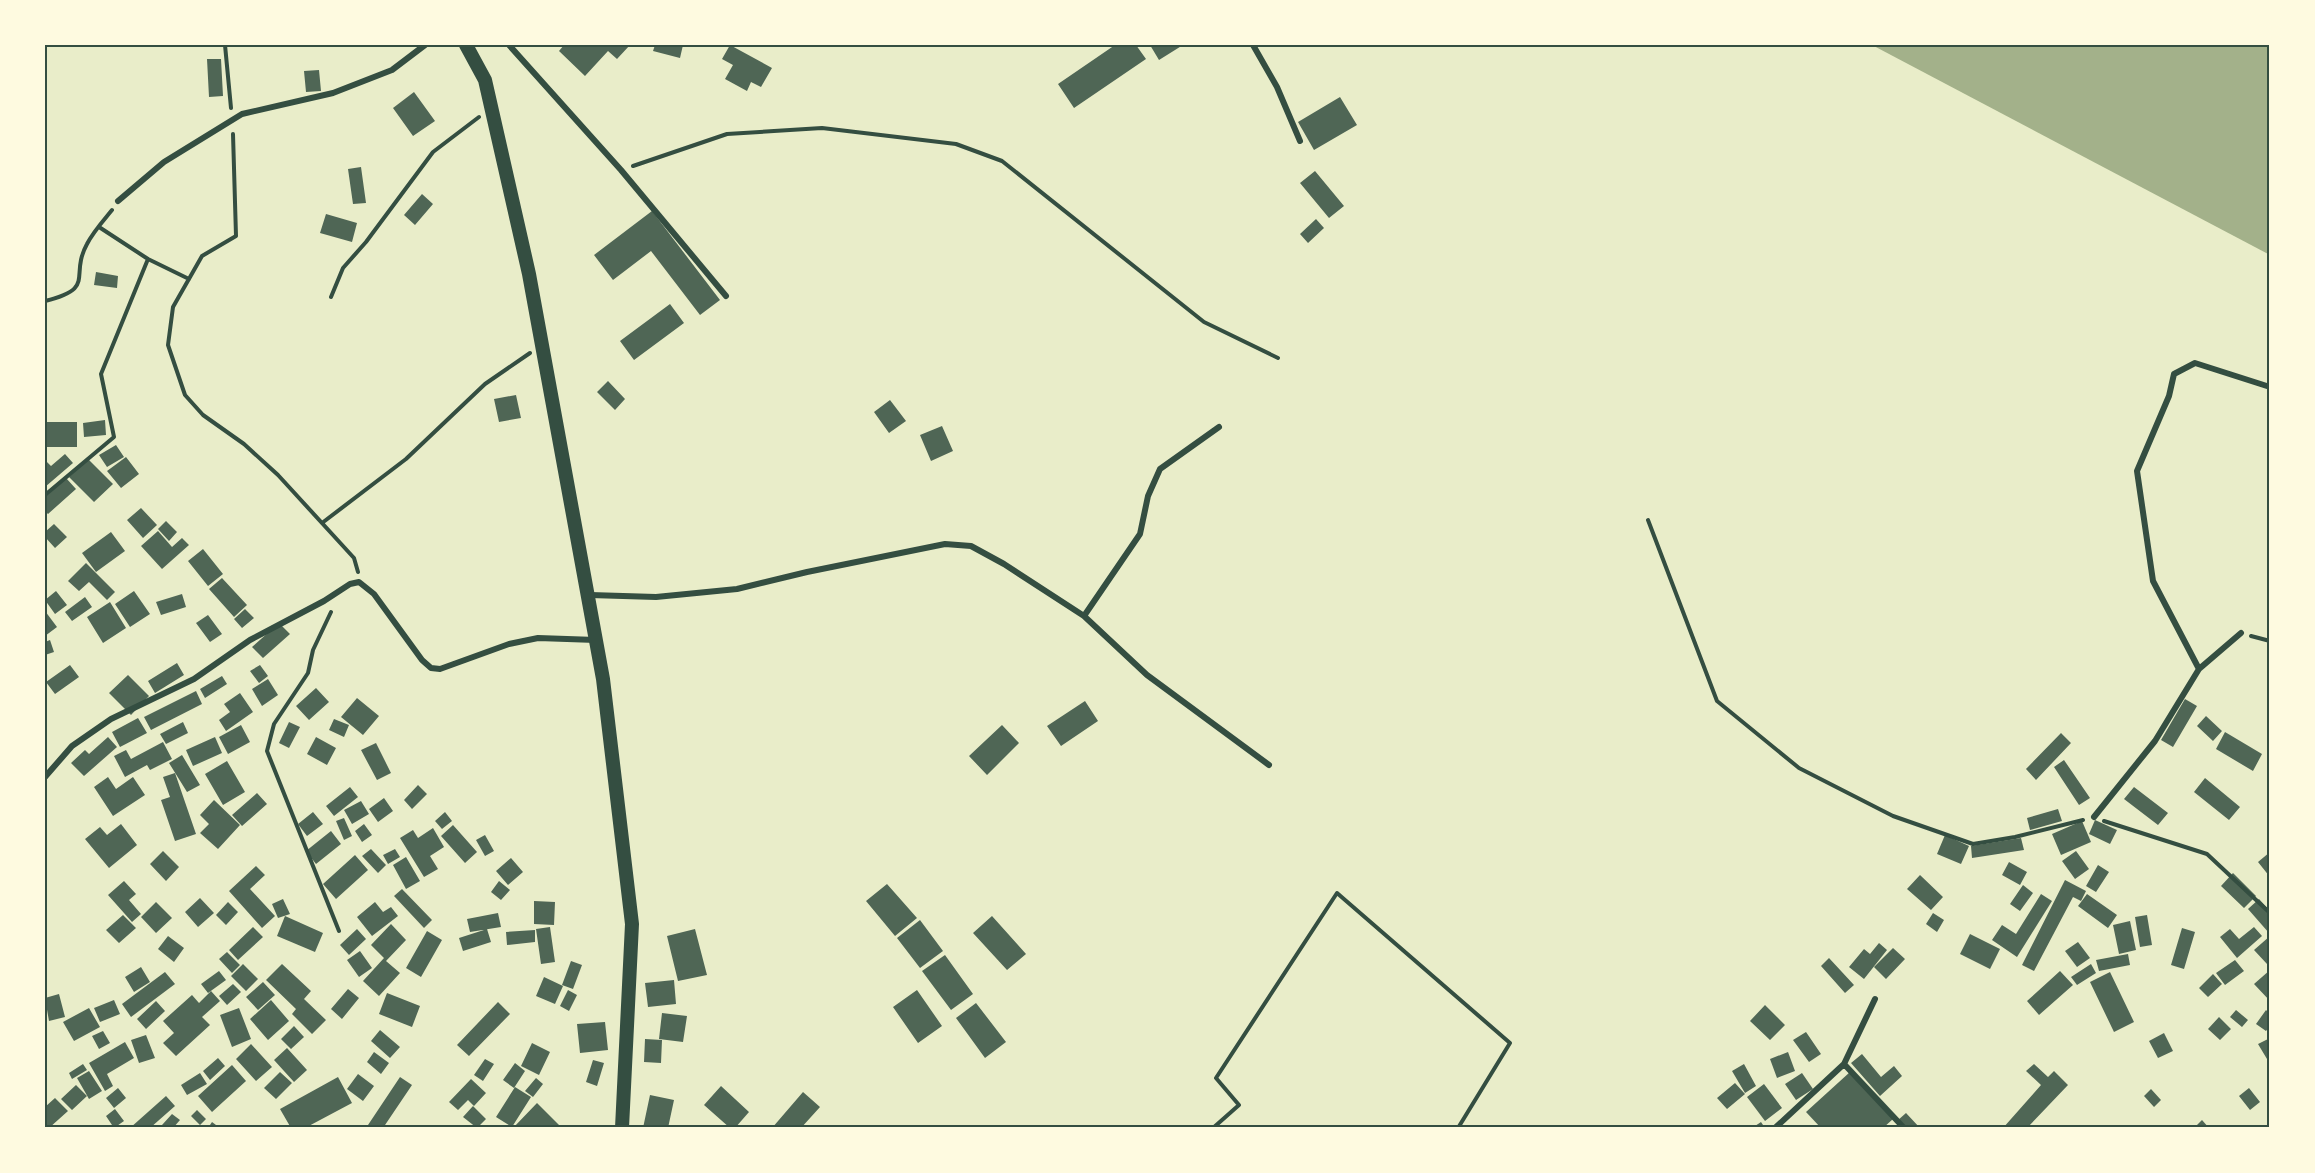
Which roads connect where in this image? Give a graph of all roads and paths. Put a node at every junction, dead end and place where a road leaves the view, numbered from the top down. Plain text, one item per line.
1 (225, 45) edge
2 (425, 45) edge
3 (466, 45) edge
4 (509, 45) edge
5 (1254, 45) edge
6 (484, 114) dead end
7 (232, 120) junction
8 (1300, 141) dead end
9 (621, 170) junction
10 (118, 201) joint
11 (99, 226) junction
12 (148, 259) junction
13 (189, 279) junction
14 (726, 296) dead end
15 (331, 297) dead end
16 (45, 301) edge
17 (533, 350) dead end
18 (1278, 358) dead end
19 (2270, 387) edge
20 (1219, 427) dead end
21 (45, 495) edge
22 (1648, 520) dead end
23 (322, 523) junction
24 (359, 582) junction
25 (342, 590) junction
26 (590, 596) junction
27 (1084, 616) junction
28 (2241, 633) joint
29 (597, 640) junction
30 (2270, 641) edge
31 (2199, 669) junction
32 (1269, 765) dead end
33 (45, 777) edge
34 (2094, 817) junction
35 (2270, 913) edge
36 (339, 931) dead end
37 (1875, 999) dead end
38 (1844, 1064) junction
39 (622, 1128) edge
40 (1213, 1128) edge
41 (1458, 1128) edge
42 (1775, 1128) edge
43 (1904, 1128) edge

1 - 7 path
2 - 7 street
3 - 26 highway
4 - 9 street
5 - 8 street
6 - 15 path
7 - 10 street
7 - 13 path
9 - 14 street
9 - 18 path
10 - 11 path
11 - 12 path
11 - 16 path
12 - 13 path
12 - 21 path
13 - 23 path
17 - 23 path
19 - 31 street
20 - 27 street
22 - 34 path
23 - 24 path
24 - 25 street
24 - 29 street
25 - 33 street
25 - 36 path
26 - 27 street
26 - 29 highway
27 - 32 street
28 - 30 path
28 - 31 street
29 - 39 highway
31 - 34 street
34 - 35 path
37 - 38 street
38 - 42 street
38 - 43 street
40 - 41 path

